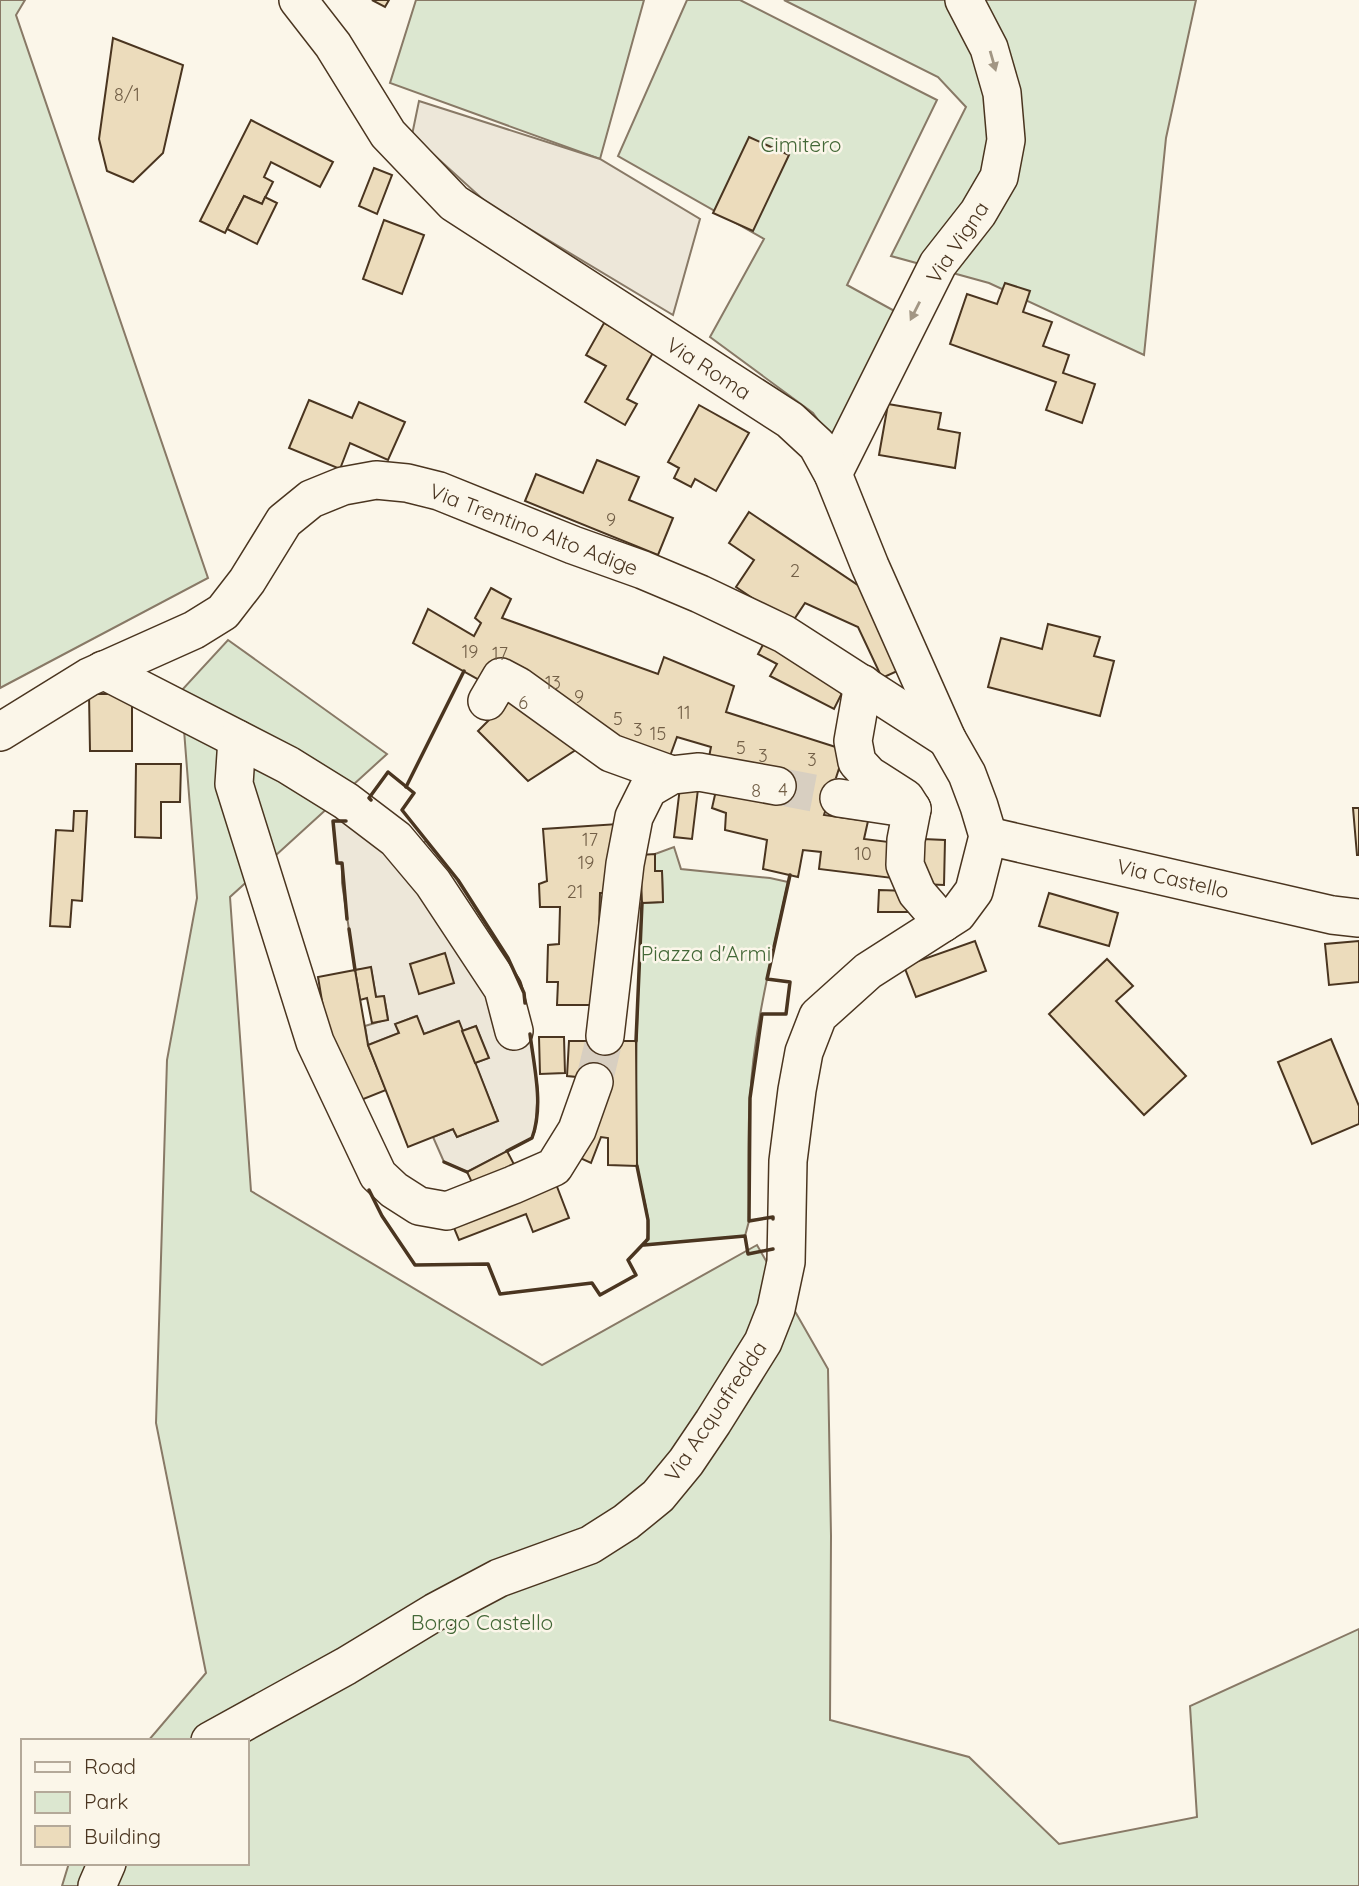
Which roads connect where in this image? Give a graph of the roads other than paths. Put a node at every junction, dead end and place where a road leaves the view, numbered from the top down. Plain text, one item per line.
1 (298, 0) edge
2 (964, 0) edge
3 (833, 474) junction
4 (103, 670) junction
5 (863, 684) junction
6 (487, 701) dead end
7 (0, 732) edge
8 (237, 739) junction
9 (947, 739) junction
10 (672, 775) junction
11 (777, 786) tunnel mouth
12 (839, 798) tunnel mouth
13 (912, 809) junction
14 (988, 836) junction
15 (1359, 918) edge
16 (943, 923) junction
17 (514, 1031) dead end
18 (605, 1037) tunnel mouth
19 (594, 1082) tunnel mouth
20 (214, 1739) edge
21 (106, 1865) edge
22 (97, 1886) edge

1 - 3 street, Via Roma
2 -> 3 street, Via Vigna
3 - 9 street, Via Roma
4 - 5 street, Via Trentino Alto Adige
4 - 7 street, Via Trentino Alto Adige
4 - 8 street
5 - 9 street, Via Trentino Alto Adige
5 - 13 street
6 - 10 street
8 - 17 street
8 - 19 street
9 - 14 street, Via Roma
10 - 11 street
10 - 18 street
12 - 13 street
13 - 16 street
14 - 15 street, Via Castello
14 - 16 street, Via Acquafredda
16 - 20 street, Via Acquafredda
21 - 22 street

